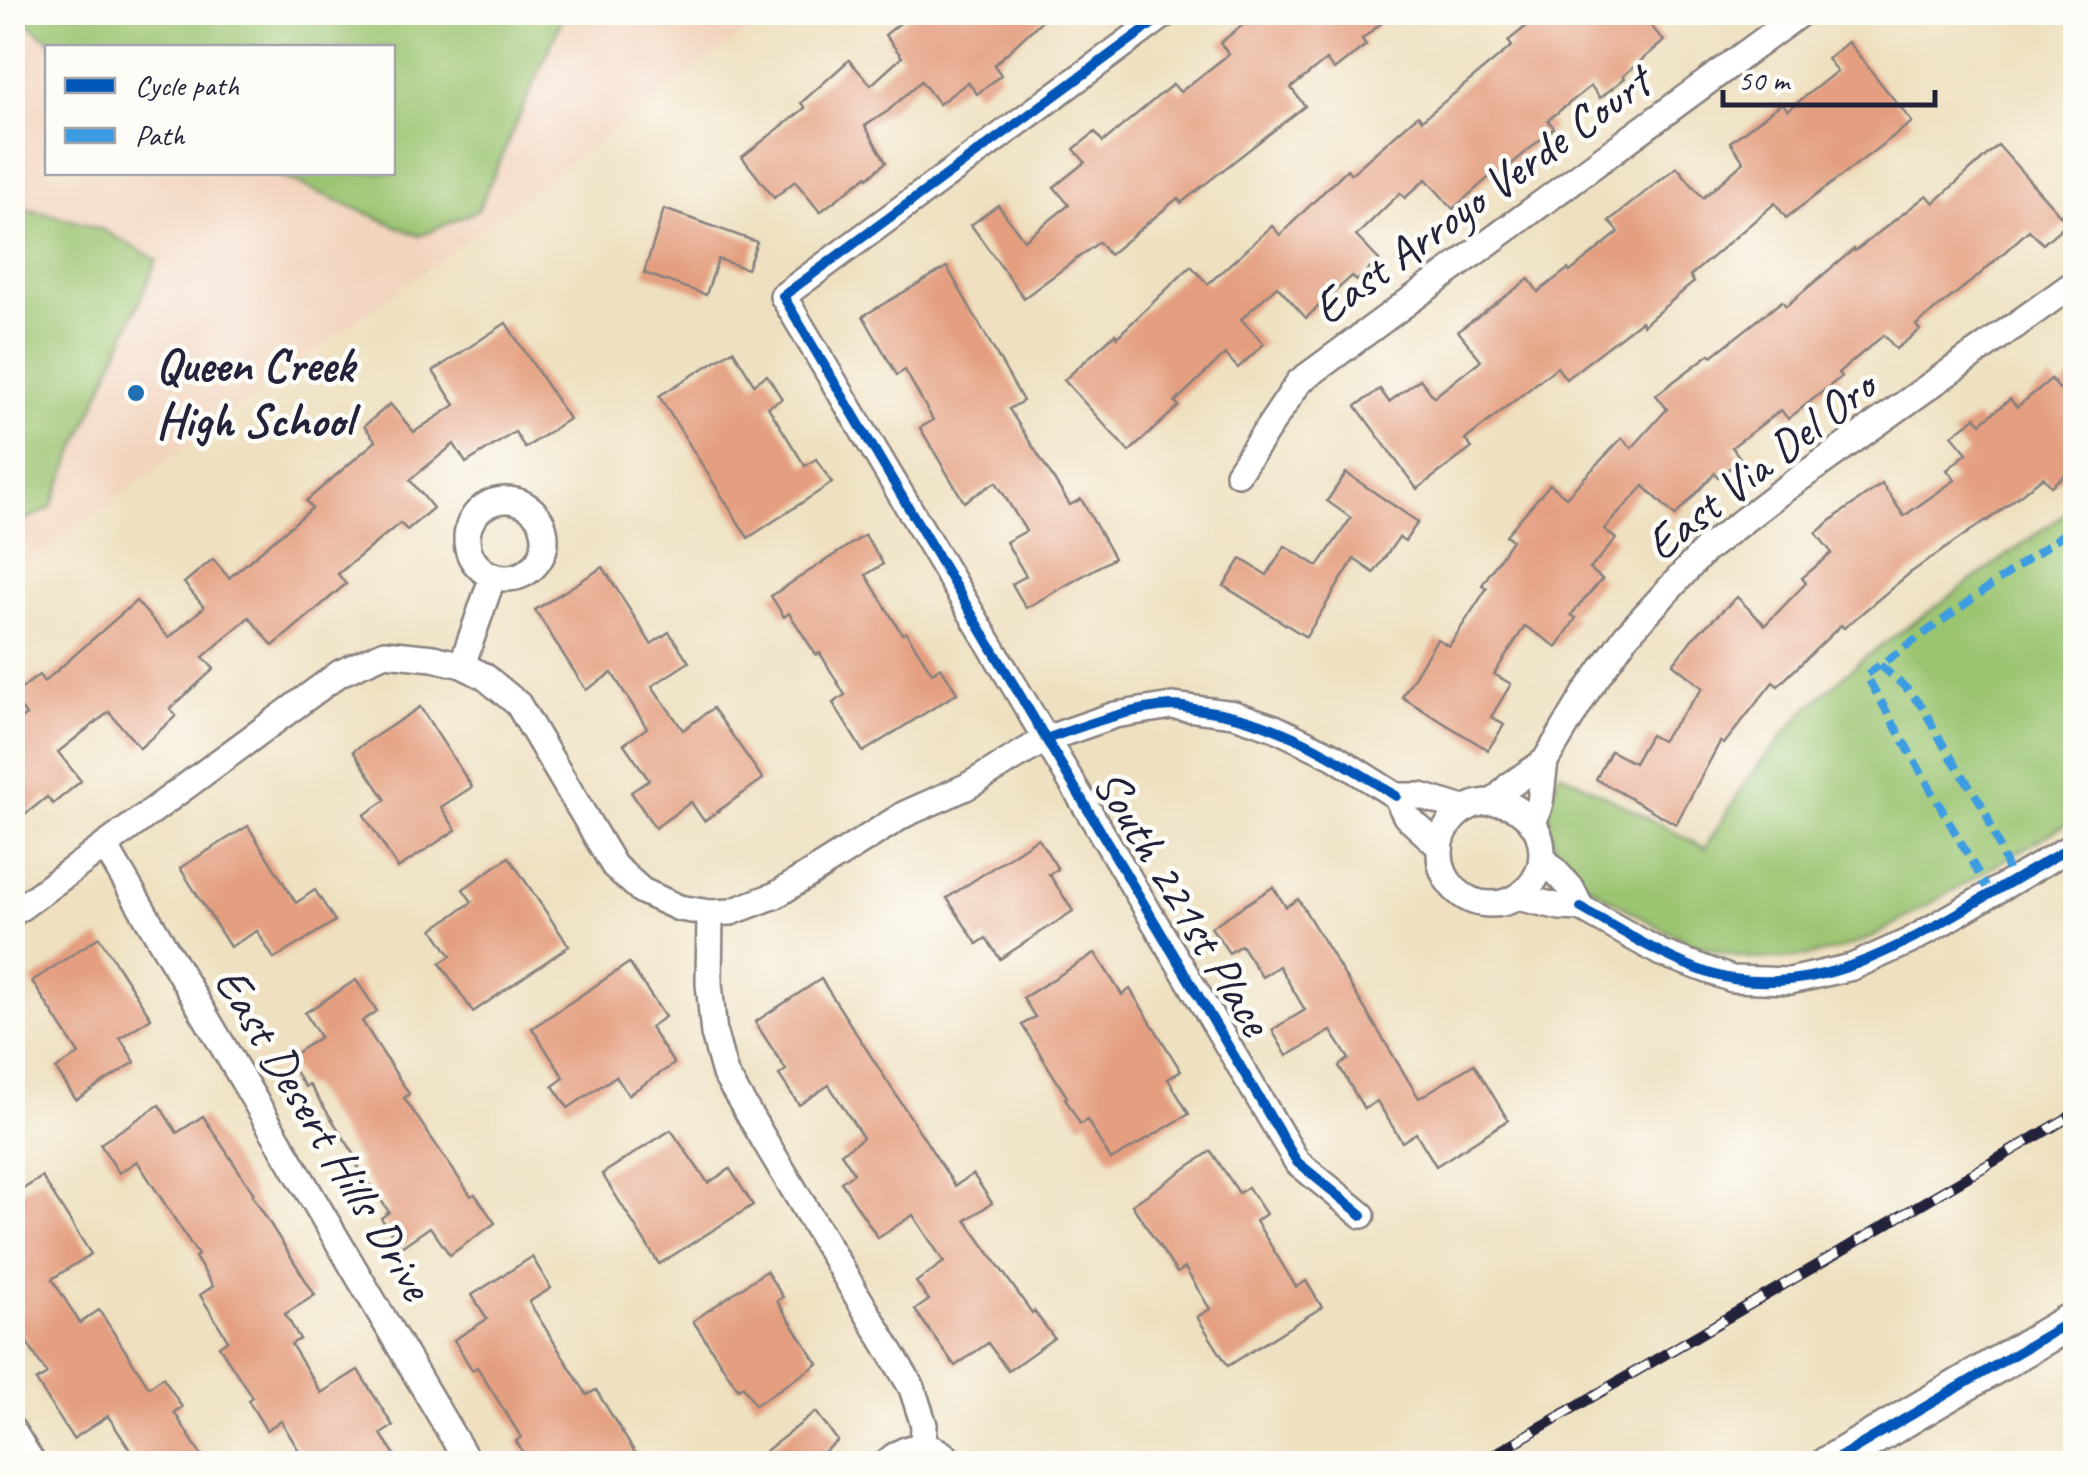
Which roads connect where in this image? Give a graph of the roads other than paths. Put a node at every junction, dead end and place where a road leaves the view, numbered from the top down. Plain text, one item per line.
1 (1802, 12) edge
2 (1166, 13) edge
3 (2076, 282) edge
4 (1238, 473) dead end
5 (493, 576) dead end
6 (462, 665) junction
7 (1046, 739) junction
8 (1545, 760) junction
9 (1396, 796) junction
10 (1494, 802) junction
11 (1464, 809) junction
12 (1533, 824) junction
13 (2076, 844) edge
14 (105, 846) junction
15 (1440, 848) junction
16 (1542, 857) junction
17 (1517, 897) junction
18 (1581, 908) junction
19 (710, 913) junction
20 (12, 914) edge
21 (1362, 1215) dead end
22 (2076, 1318) edge
23 (12, 1430) edge
24 (922, 1446) junction
25 (33, 1464) edge
26 (470, 1464) edge
27 (885, 1464) edge
28 (953, 1464) edge
29 (1828, 1464) edge

1 - 4 street, East Arroyo Verde Court
2 - 7 street, South 221st Place
3 - 8 street, East Via Del Oro
5 - 6 street
6 - 14 street
6 - 19 street
7 - 9 street
7 - 19 street
7 - 21 street, South 221st Place
8 - 10 street, East Via Del Oro
8 - 12 street, East Via Del Oro
9 - 11 street
9 - 15 street
10 - 11 street
10 - 12 street
11 - 15 street
12 - 16 street
13 - 18 street
14 - 20 street
14 - 26 street, East Desert Hills Drive
15 - 17 street
16 - 17 street
16 - 18 street
17 - 18 street
19 - 24 street
22 - 29 main road
23 - 25 street
24 - 27 street
24 - 28 street

